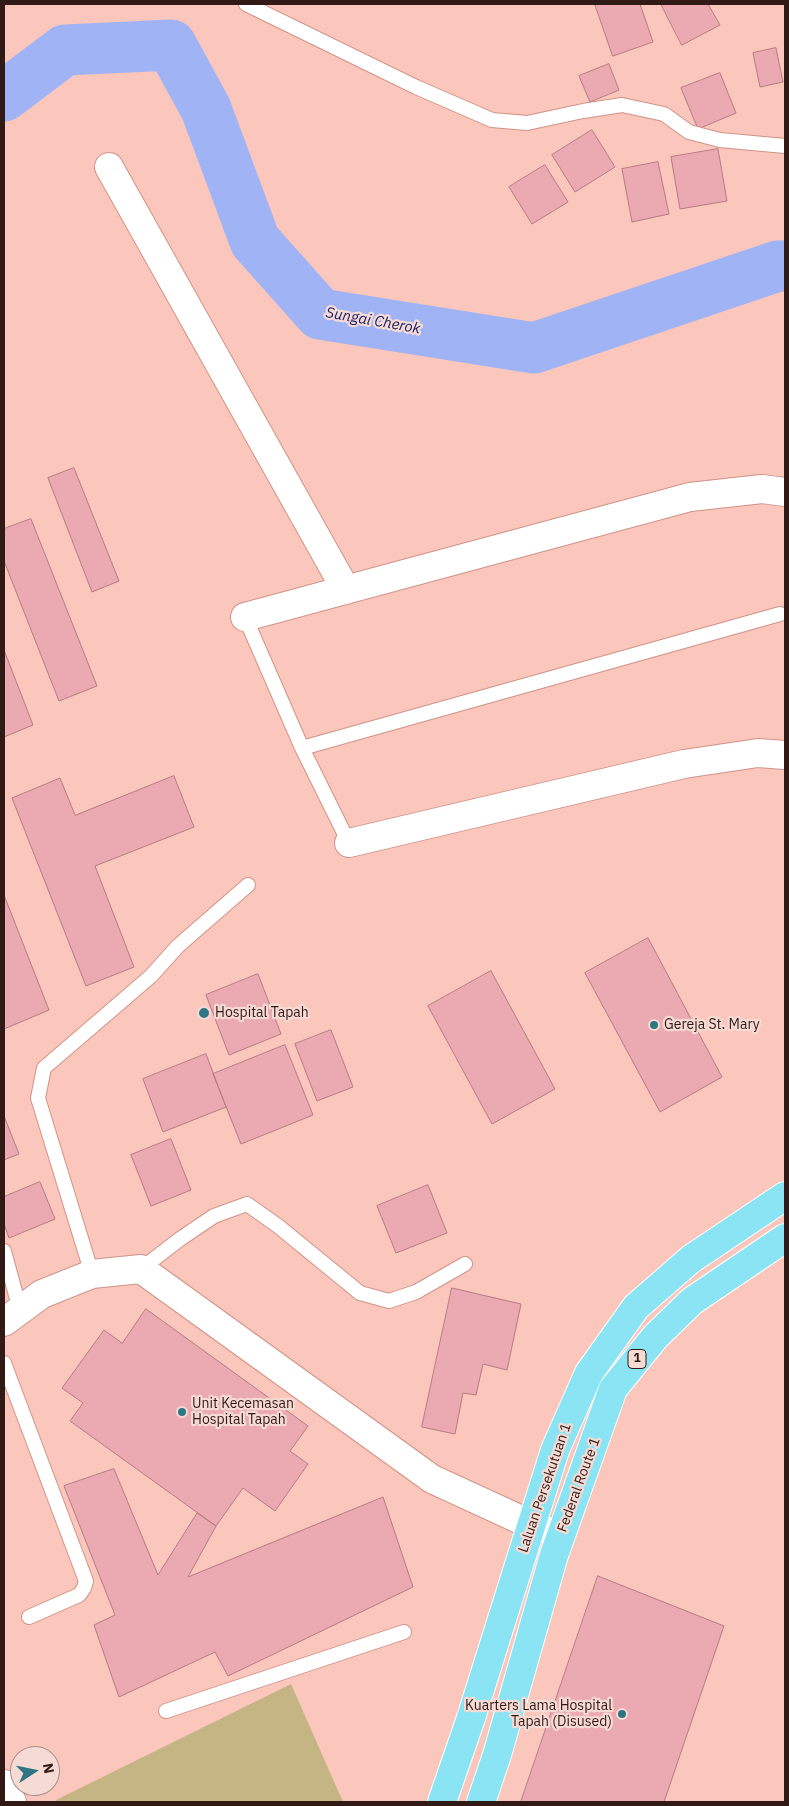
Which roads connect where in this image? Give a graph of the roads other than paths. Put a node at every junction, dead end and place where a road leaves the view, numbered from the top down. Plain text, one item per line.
1 (246, 4) edge
2 (785, 146) edge
3 (109, 167) dead end
4 (785, 492) edge
5 (346, 590) junction
6 (780, 614) dead end
7 (245, 617) joint
8 (302, 748) junction
9 (785, 755) edge
10 (349, 843) joint
11 (248, 885) dead end
12 (785, 1196) edge
13 (785, 1238) edge
14 (4, 1251) edge
15 (465, 1264) dead end
16 (141, 1269) junction
17 (92, 1274) junction
18 (12, 1316) edge
19 (4, 1363) edge
20 (532, 1525) junction
21 (561, 1535) junction
22 (28, 1617) dead end
23 (404, 1632) dead end
24 (166, 1711) dead end
25 (4, 1784) edge
26 (12, 1802) edge
27 (442, 1802) edge
28 (481, 1802) edge

1 - 2 lane
3 - 5 street
4 - 5 street
5 - 7 street
6 - 8 lane
7 - 8 lane
8 - 10 lane
9 - 10 street
11 - 17 lane
12 - 20 highway, Laluan Persekutuan 1 / 1
13 - 21 highway, Federal Route 1 / 1
14 - 18 lane
15 - 16 lane
16 - 17 street
16 - 20 street
17 - 18 street
19 - 22 lane
20 - 21 street
20 - 27 highway, Laluan Persekutuan 1 / 1
21 - 28 highway, Federal Route 1 / 1
23 - 24 lane
25 - 26 street

